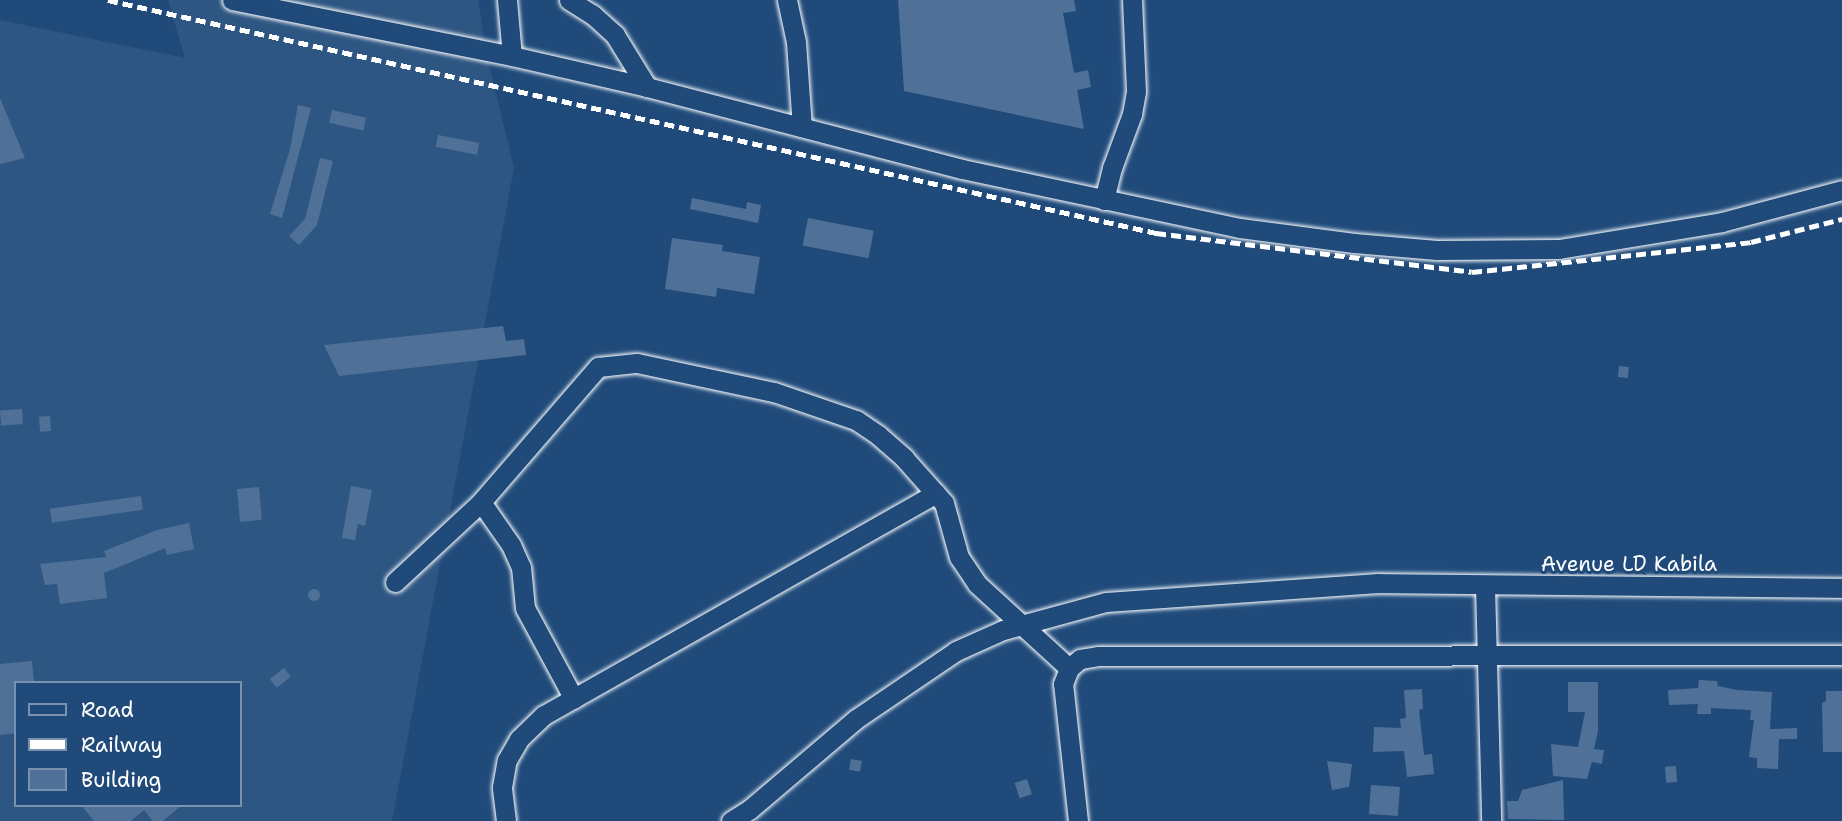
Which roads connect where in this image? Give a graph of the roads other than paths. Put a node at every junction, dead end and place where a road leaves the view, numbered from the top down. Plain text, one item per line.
1 (232, 0) edge
2 (507, 0) edge
3 (569, 0) edge
4 (787, 0) edge
5 (1132, 0) edge
6 (512, 56) junction
7 (647, 87) junction
8 (802, 127) junction
9 (1842, 190) edge
10 (1104, 200) junction
11 (936, 493) junction
12 (481, 502) junction
13 (395, 582) dead end
14 (1485, 585) junction
15 (1842, 588) edge
16 (1024, 627) junction
17 (1486, 654) junction
18 (1842, 655) edge
19 (1069, 668) junction
20 (574, 699) junction
21 (506, 821) edge
22 (731, 821) edge
23 (1078, 821) edge
24 (1492, 821) edge

1 - 6 street
2 - 6 street
3 - 7 street
4 - 8 street
5 - 10 street
6 - 7 street
7 - 8 street
8 - 10 street
9 - 10 street
11 - 12 street
11 - 16 street
11 - 20 street
12 - 13 street
12 - 20 street
14 - 15 street, Avenue LD Kabila
14 - 16 street, Avenue LD Kabila
14 - 17 street
16 - 19 street
16 - 22 street, Avenue LD Kabila
17 - 18 street
17 - 19 street
17 - 24 street
19 - 23 street
20 - 21 street

